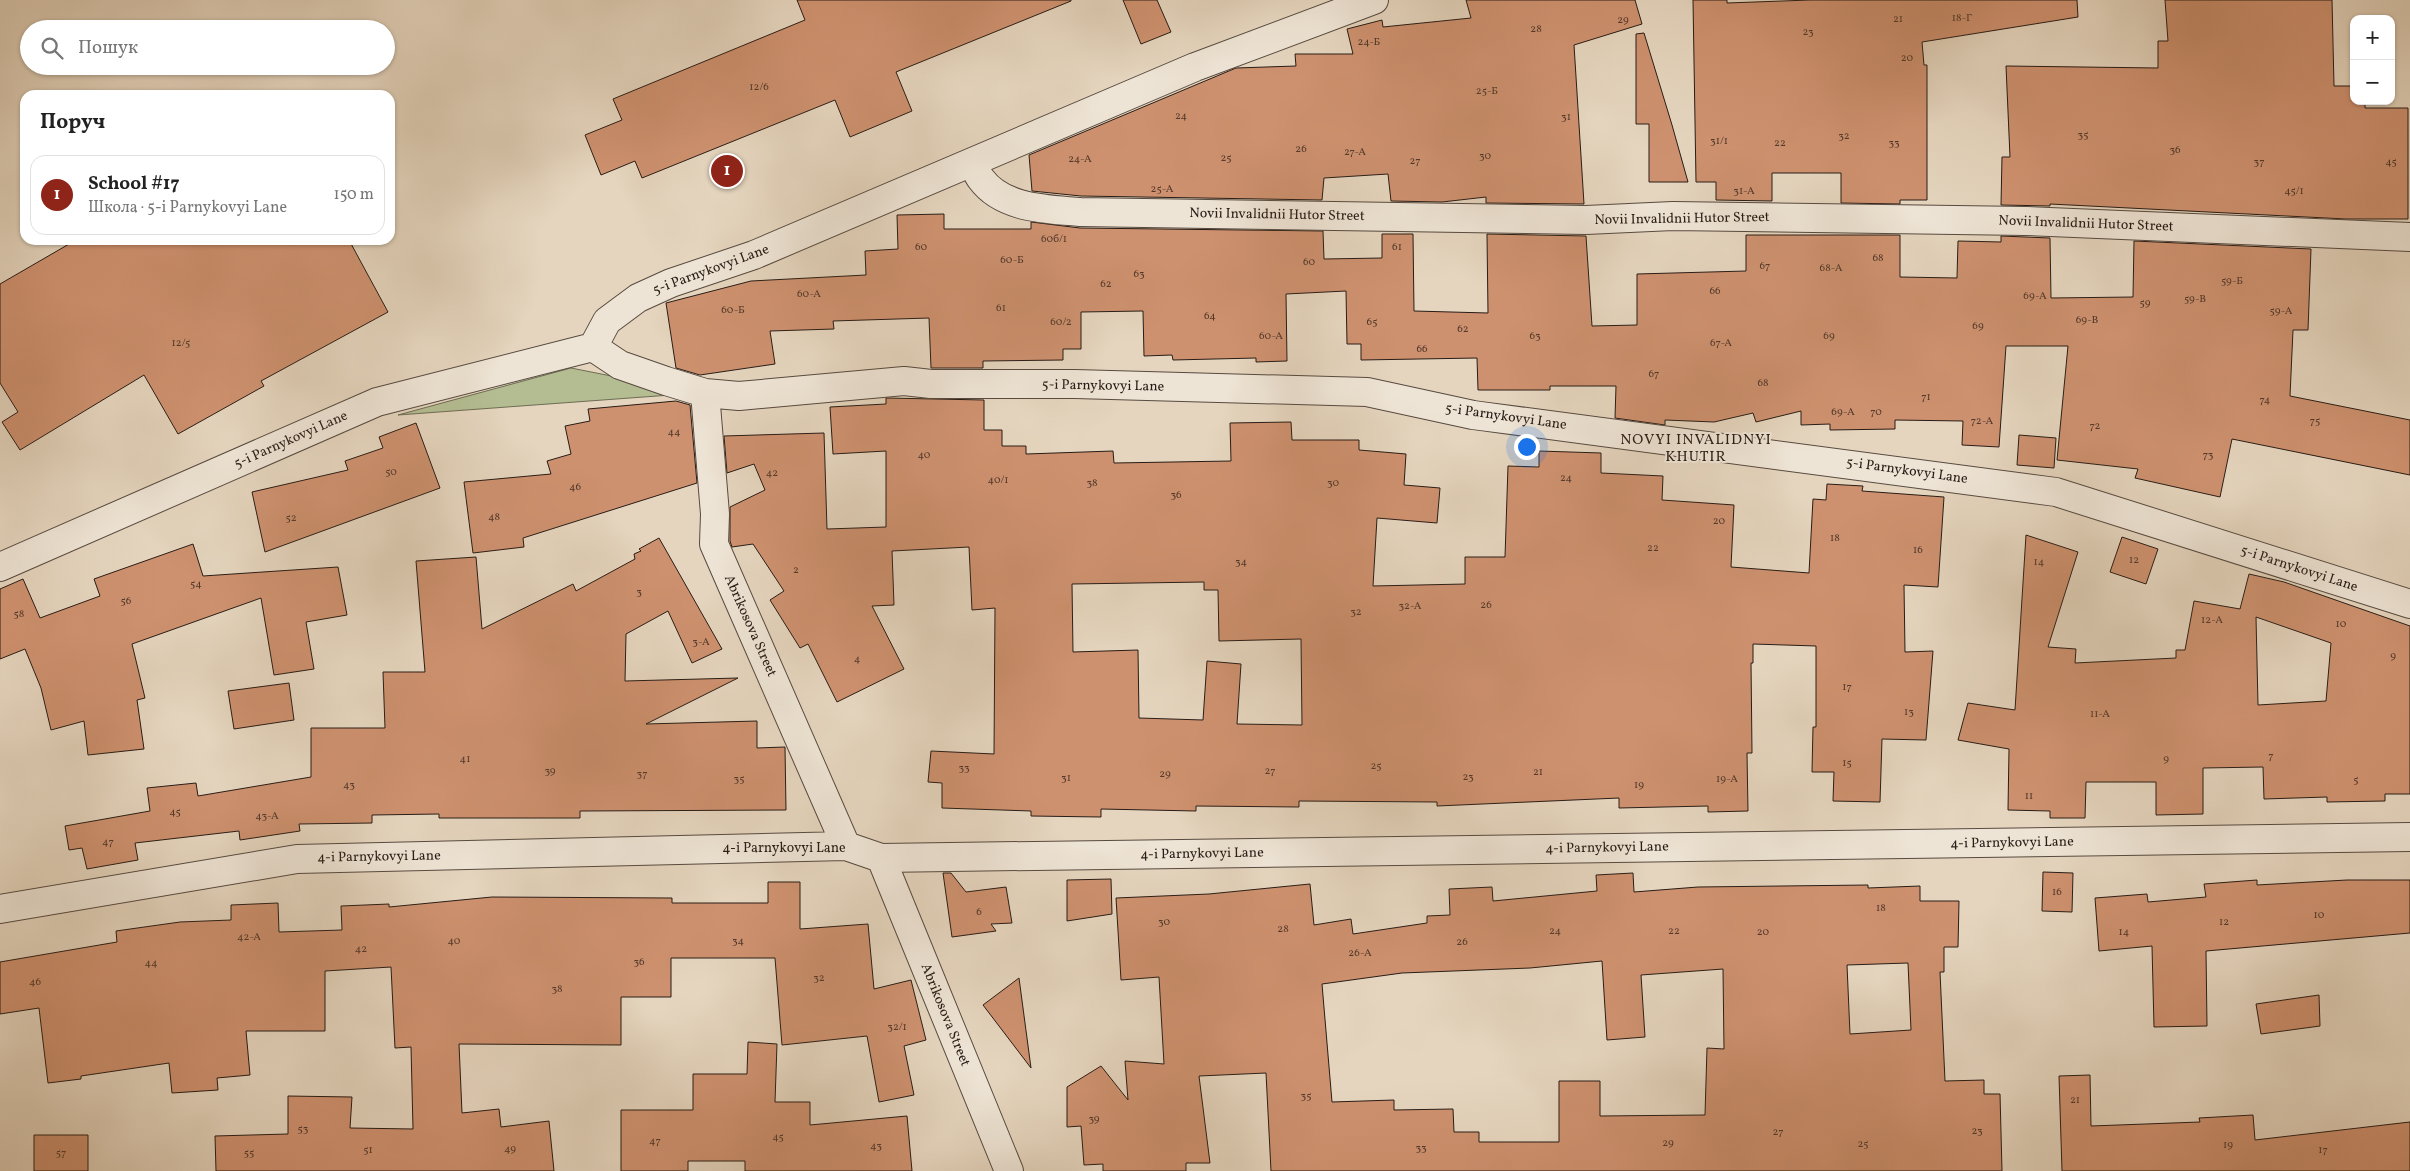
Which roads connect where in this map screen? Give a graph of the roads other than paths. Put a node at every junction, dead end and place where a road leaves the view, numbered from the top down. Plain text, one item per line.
1 (1374, 0) edge
2 (972, 162) junction
3 (2410, 237) edge
4 (593, 347) junction
5 (705, 394) junction
6 (0, 566) edge
7 (2410, 604) edge
8 (2410, 837) edge
9 (846, 846) junction
10 (882, 858) junction
11 (0, 909) edge
12 (1009, 1171) edge

1 - 2 street, 5-i Parnykovyi Lane
2 - 3 street, Novii Invalidnii Hutor Street
2 - 4 street, 5-i Parnykovyi Lane
4 - 5 street, 5-i Parnykovyi Lane
4 - 6 street, 5-i Parnykovyi Lane
5 - 7 street, 5-i Parnykovyi Lane
5 - 9 street, Abrikosova Street
8 - 10 street, 4-i Parnykovyi Lane
9 - 10 street, 4-i Parnykovyi Lane
9 - 11 street, 4-i Parnykovyi Lane
10 - 12 street, Abrikosova Street

